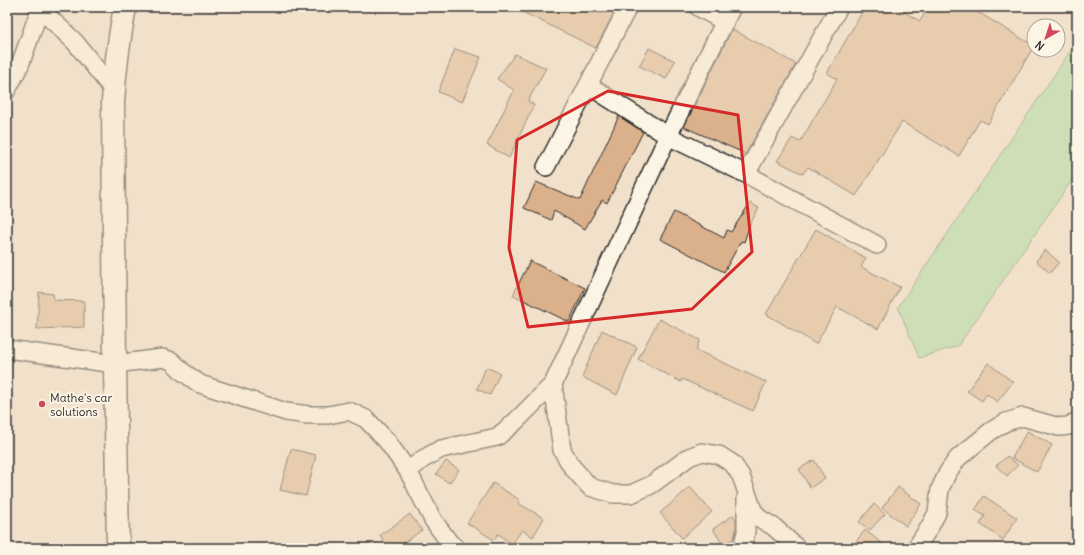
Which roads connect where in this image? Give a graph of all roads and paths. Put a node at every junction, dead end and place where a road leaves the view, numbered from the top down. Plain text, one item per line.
1 (125, 7) edge
2 (628, 7) edge
3 (698, 7) edge
4 (839, 7) edge
5 (39, 8) edge
6 (729, 14) edge
7 (588, 85) junction
8 (7, 90) edge
9 (114, 91) junction
10 (668, 136) junction
11 (546, 167) dead end
12 (746, 174) junction
13 (877, 245) dead end
14 (7, 349) edge
15 (115, 364) junction
16 (554, 384) junction
17 (1077, 421) edge
18 (408, 471) junction
19 (746, 491) junction
20 (118, 548) edge
21 (456, 548) edge
22 (742, 548) edge
23 (797, 548) edge
24 (916, 548) edge

1 - 9 street
2 - 7 street
3 - 6 street
4 - 12 street
5 - 8 street
5 - 9 street
6 - 10 street
7 - 10 street
7 - 11 street
9 - 15 street
10 - 12 street
10 - 16 street
12 - 13 street
14 - 15 street
15 - 18 street
15 - 20 street
16 - 18 street
16 - 19 street
17 - 24 street
18 - 21 street
19 - 22 street
19 - 23 street

